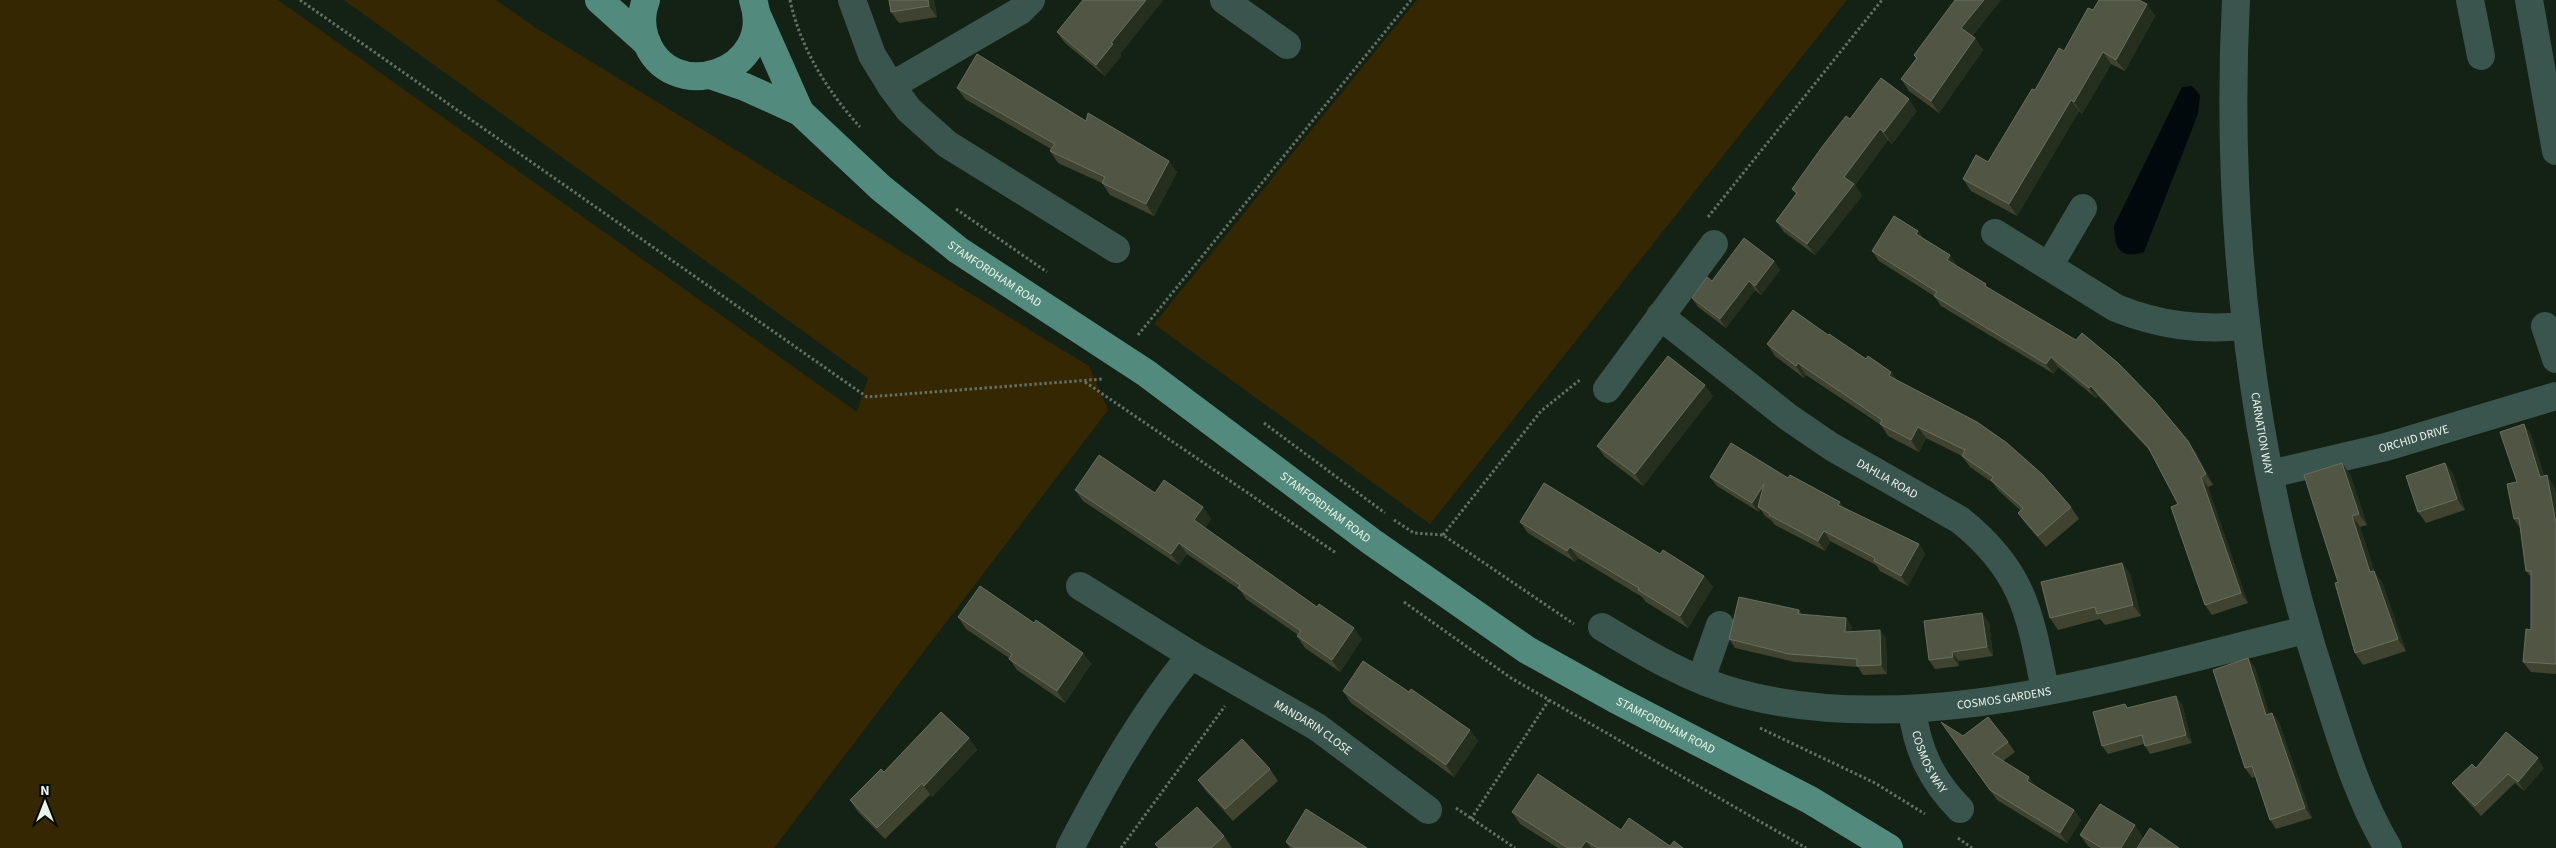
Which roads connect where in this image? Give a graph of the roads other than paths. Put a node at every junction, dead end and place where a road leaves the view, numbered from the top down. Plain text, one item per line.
1 (599, 0) edge
2 (646, 0) edge
3 (852, 0) edge
4 (1032, 0) edge
5 (1224, 0) edge
6 (2236, 0) edge
7 (2470, 0) edge
8 (2529, 0) edge
9 (754, 7) edge
10 (647, 43) junction
11 (1287, 44) dead end
12 (2481, 56) dead end
13 (710, 76) junction
14 (891, 86) junction
15 (800, 112) junction
16 (2556, 151) edge
17 (2083, 208) dead end
18 (1995, 233) dead end
19 (1714, 244) dead end
20 (1116, 249) dead end
21 (2049, 266) junction
22 (1660, 316) junction
23 (2246, 326) junction
24 (2545, 326) dead end
25 (2556, 359) edge
26 (1607, 389) dead end
27 (2556, 396) edge
28 (2270, 474) junction
29 (1080, 586) dead end
30 (1720, 625) dead end
31 (1592, 628) road end
32 (2306, 630) junction
33 (1191, 655) junction
34 (1701, 679) junction
35 (2045, 690) junction
36 (1912, 709) junction
37 (1428, 810) road end
38 (1956, 821) road end
39 (1070, 848) edge
40 (1889, 848) edge
41 (2388, 848) edge

1 - 10 main road, STAMFORDHAM ROAD
2 - 10 main road, STAMFORDHAM ROAD
3 - 14 street
4 - 14 street
5 - 11 street
6 - 23 street, CARNATION WAY
7 - 12 street
8 - 16 street
9 - 13 main road, STAMFORDHAM ROAD
9 - 15 main road, STAMFORDHAM ROAD
10 - 13 main road, STAMFORDHAM ROAD
13 - 15 main road, STAMFORDHAM ROAD
14 - 20 street
15 - 40 main road, STAMFORDHAM ROAD
17 - 21 street
18 - 21 street
19 - 22 street
21 - 23 street
22 - 26 street
22 - 35 street, DAHLIA ROAD
23 - 28 street, CARNATION WAY
24 - 25 street
27 - 28 street, ORCHID DRIVE
28 - 32 street, CARNATION WAY
29 - 33 street, MANDARIN CLOSE
30 - 34 street
31 - 34 street, COSMOS GARDENS
32 - 35 street, COSMOS GARDENS
32 - 41 street, CARNATION WAY
33 - 37 street, MANDARIN CLOSE
33 - 39 street
34 - 36 street, COSMOS GARDENS
35 - 36 street, COSMOS GARDENS
36 - 38 street, COSMOS WAY

